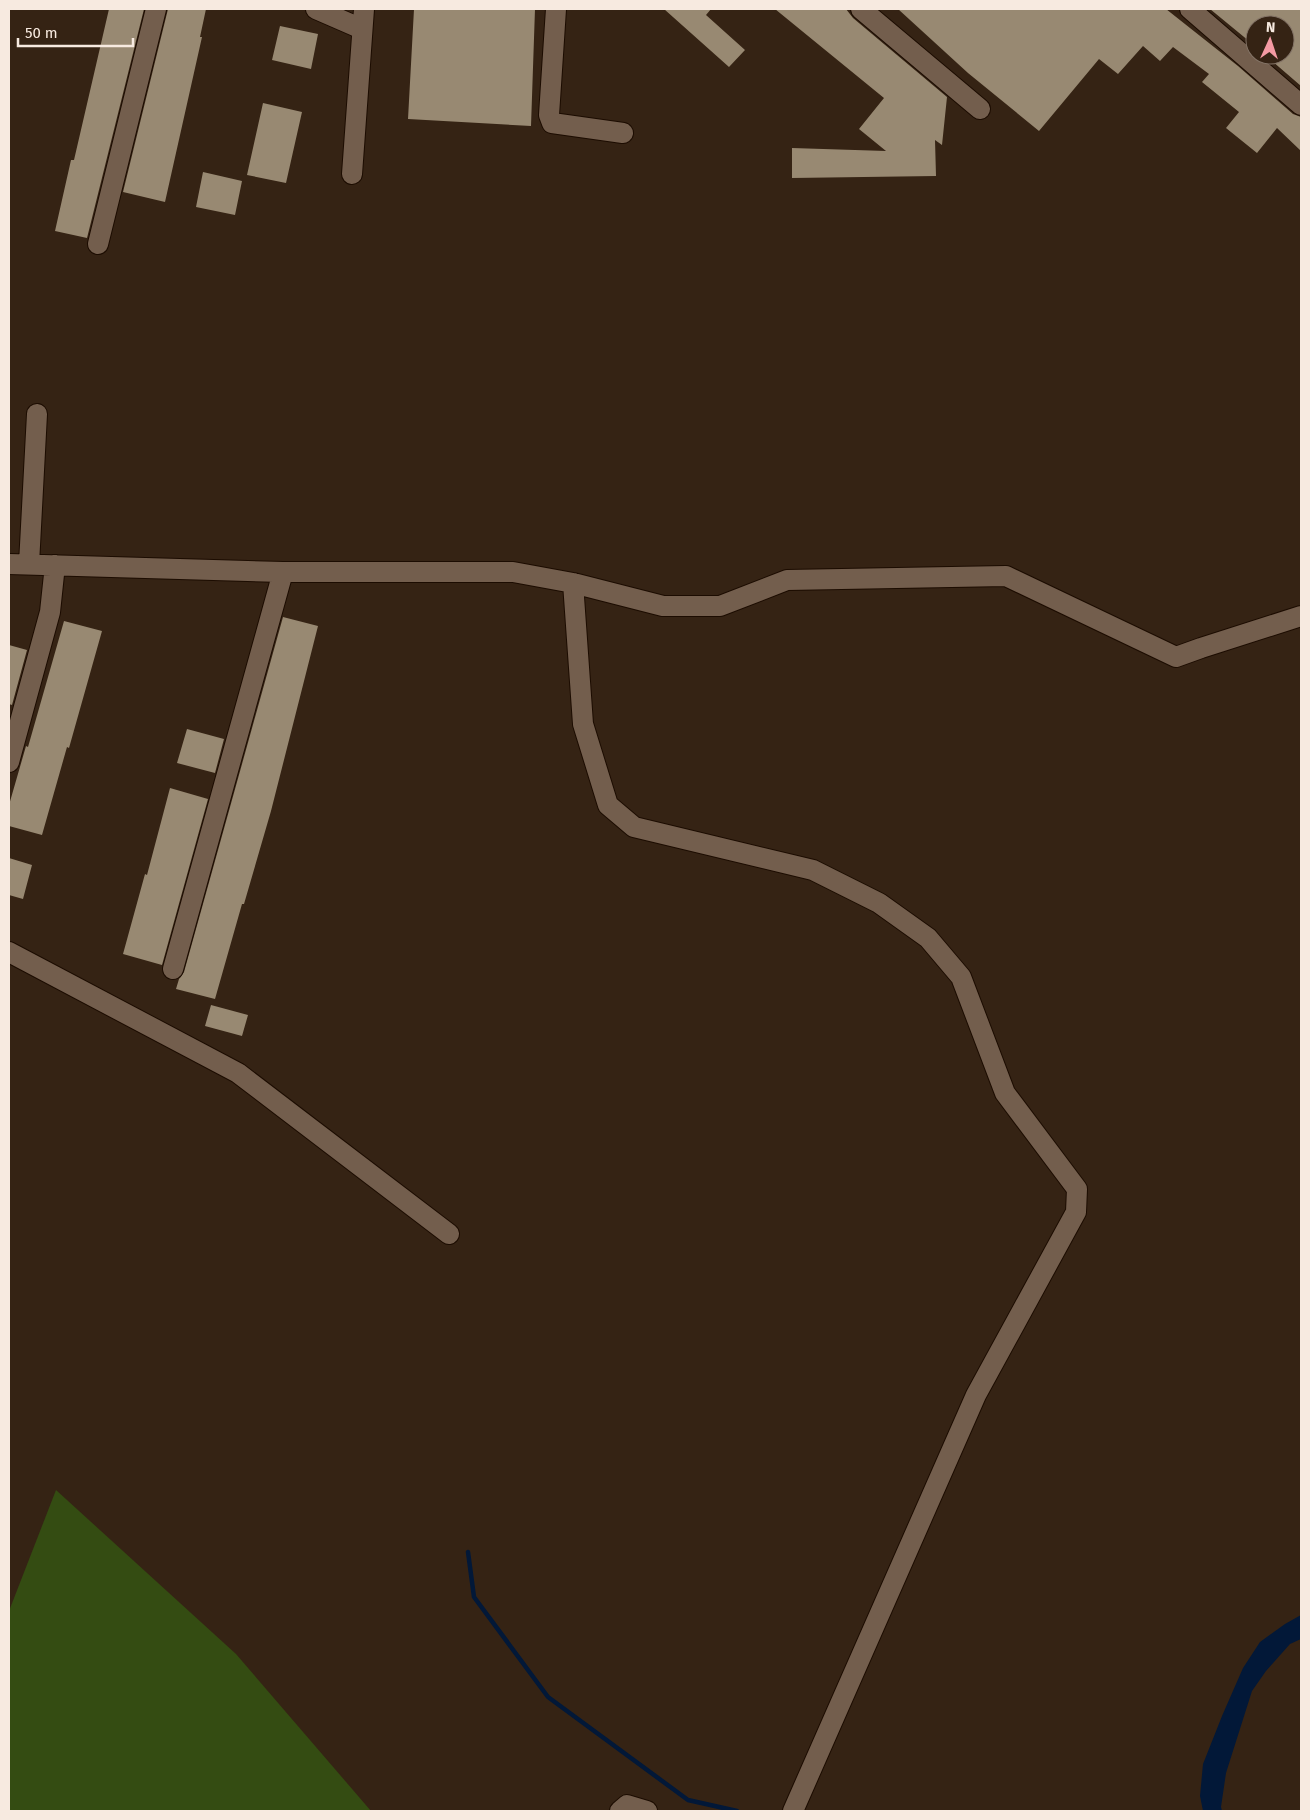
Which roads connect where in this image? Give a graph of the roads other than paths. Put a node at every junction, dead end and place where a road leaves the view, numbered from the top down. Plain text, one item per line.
1 (156, 9) edge
2 (316, 9) edge
3 (364, 9) edge
4 (556, 9) edge
5 (860, 9) edge
6 (1190, 9) edge
7 (362, 29) junction
8 (1301, 105) edge
9 (980, 109) dead end
10 (623, 134) dead end
11 (352, 174) dead end
12 (98, 244) dead end
13 (37, 414) dead end
14 (9, 564) edge
15 (29, 564) junction
16 (55, 565) junction
17 (283, 572) junction
18 (573, 583) junction
19 (1301, 616) edge
20 (9, 762) edge
21 (9, 952) edge
22 (173, 969) dead end
23 (449, 1234) dead end
24 (620, 1811) edge
25 (647, 1811) edge
26 (793, 1811) edge

1 - 12 street
2 - 7 street
3 - 7 street
4 - 10 street
5 - 9 street
6 - 8 street
7 - 11 street
13 - 15 street
14 - 15 street
15 - 16 street
16 - 17 street
16 - 20 street
17 - 18 street
17 - 22 street
18 - 19 street
18 - 26 street
21 - 23 street
24 - 25 street

